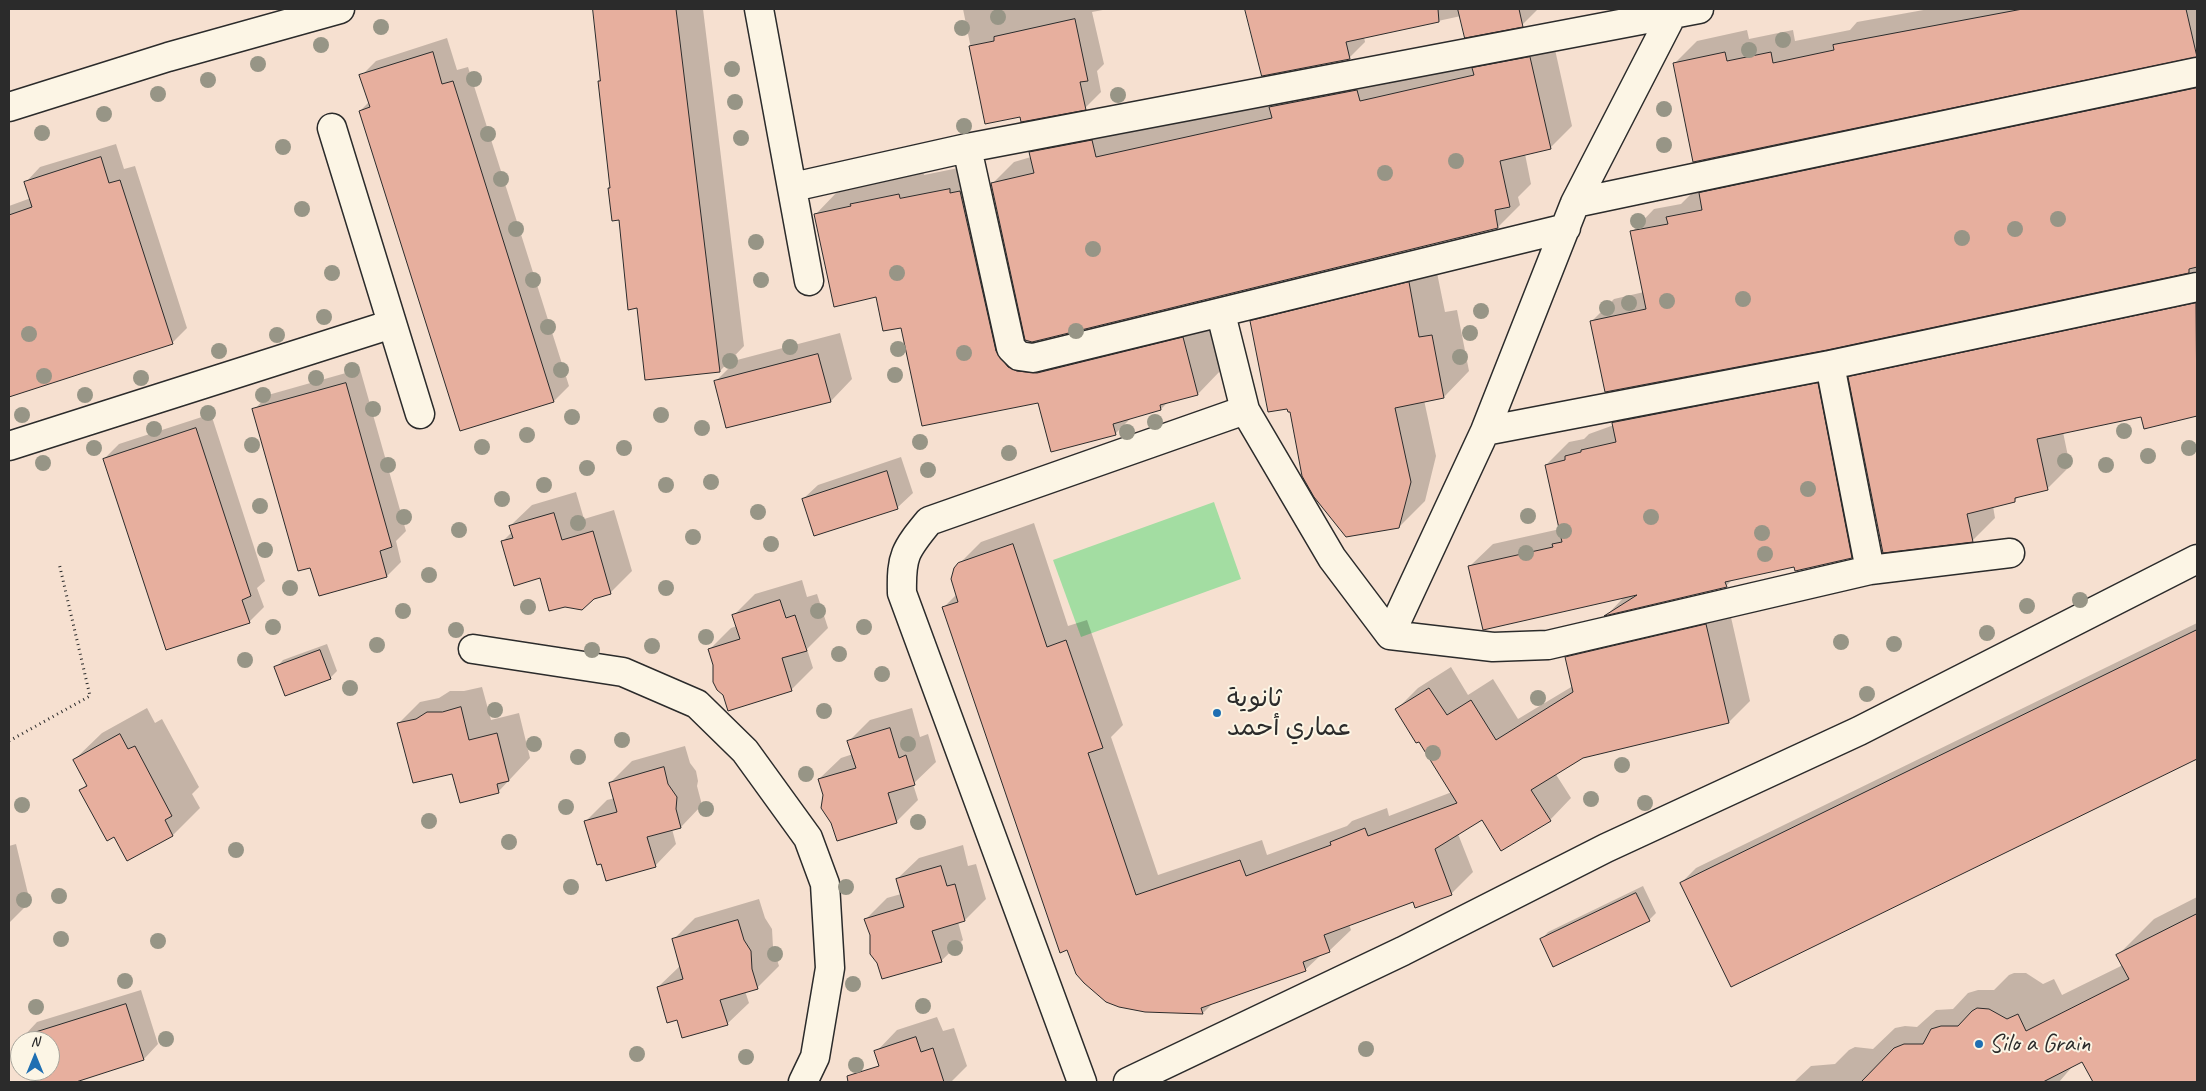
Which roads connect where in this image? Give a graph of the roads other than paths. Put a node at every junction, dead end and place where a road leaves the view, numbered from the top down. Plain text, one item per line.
1 (340, 9) edge
2 (758, 9) edge
3 (1699, 9) edge
4 (1674, 12) edge
5 (2197, 72) edge
6 (9, 107) edge
7 (332, 128) dead end
8 (966, 148) junction
9 (793, 187) junction
10 (1570, 215) junction
11 (809, 281) dead end
12 (2197, 287) edge
13 (1221, 314) junction
14 (392, 324) junction
15 (1830, 365) junction
16 (1244, 410) junction
17 (420, 414) dead end
18 (1485, 432) junction
19 (9, 446) edge
20 (2010, 553) dead end
21 (2197, 559) edge
22 (1870, 570) junction
23 (1390, 635) junction
24 (473, 649) dead end
25 (803, 1082) edge
26 (1082, 1082) edge
27 (1128, 1082) edge

1 - 6 street
2 - 9 street
3 - 4 street
4 - 8 street
4 - 10 street
5 - 10 street
7 - 14 street
8 - 9 street
8 - 13 street
9 - 11 street
10 - 13 street
10 - 18 street
12 - 15 street
13 - 16 street
14 - 17 street
14 - 19 street
15 - 18 street
15 - 22 street
16 - 23 street
16 - 26 street
18 - 23 street
20 - 22 street
21 - 27 street
22 - 23 street
24 - 25 street

